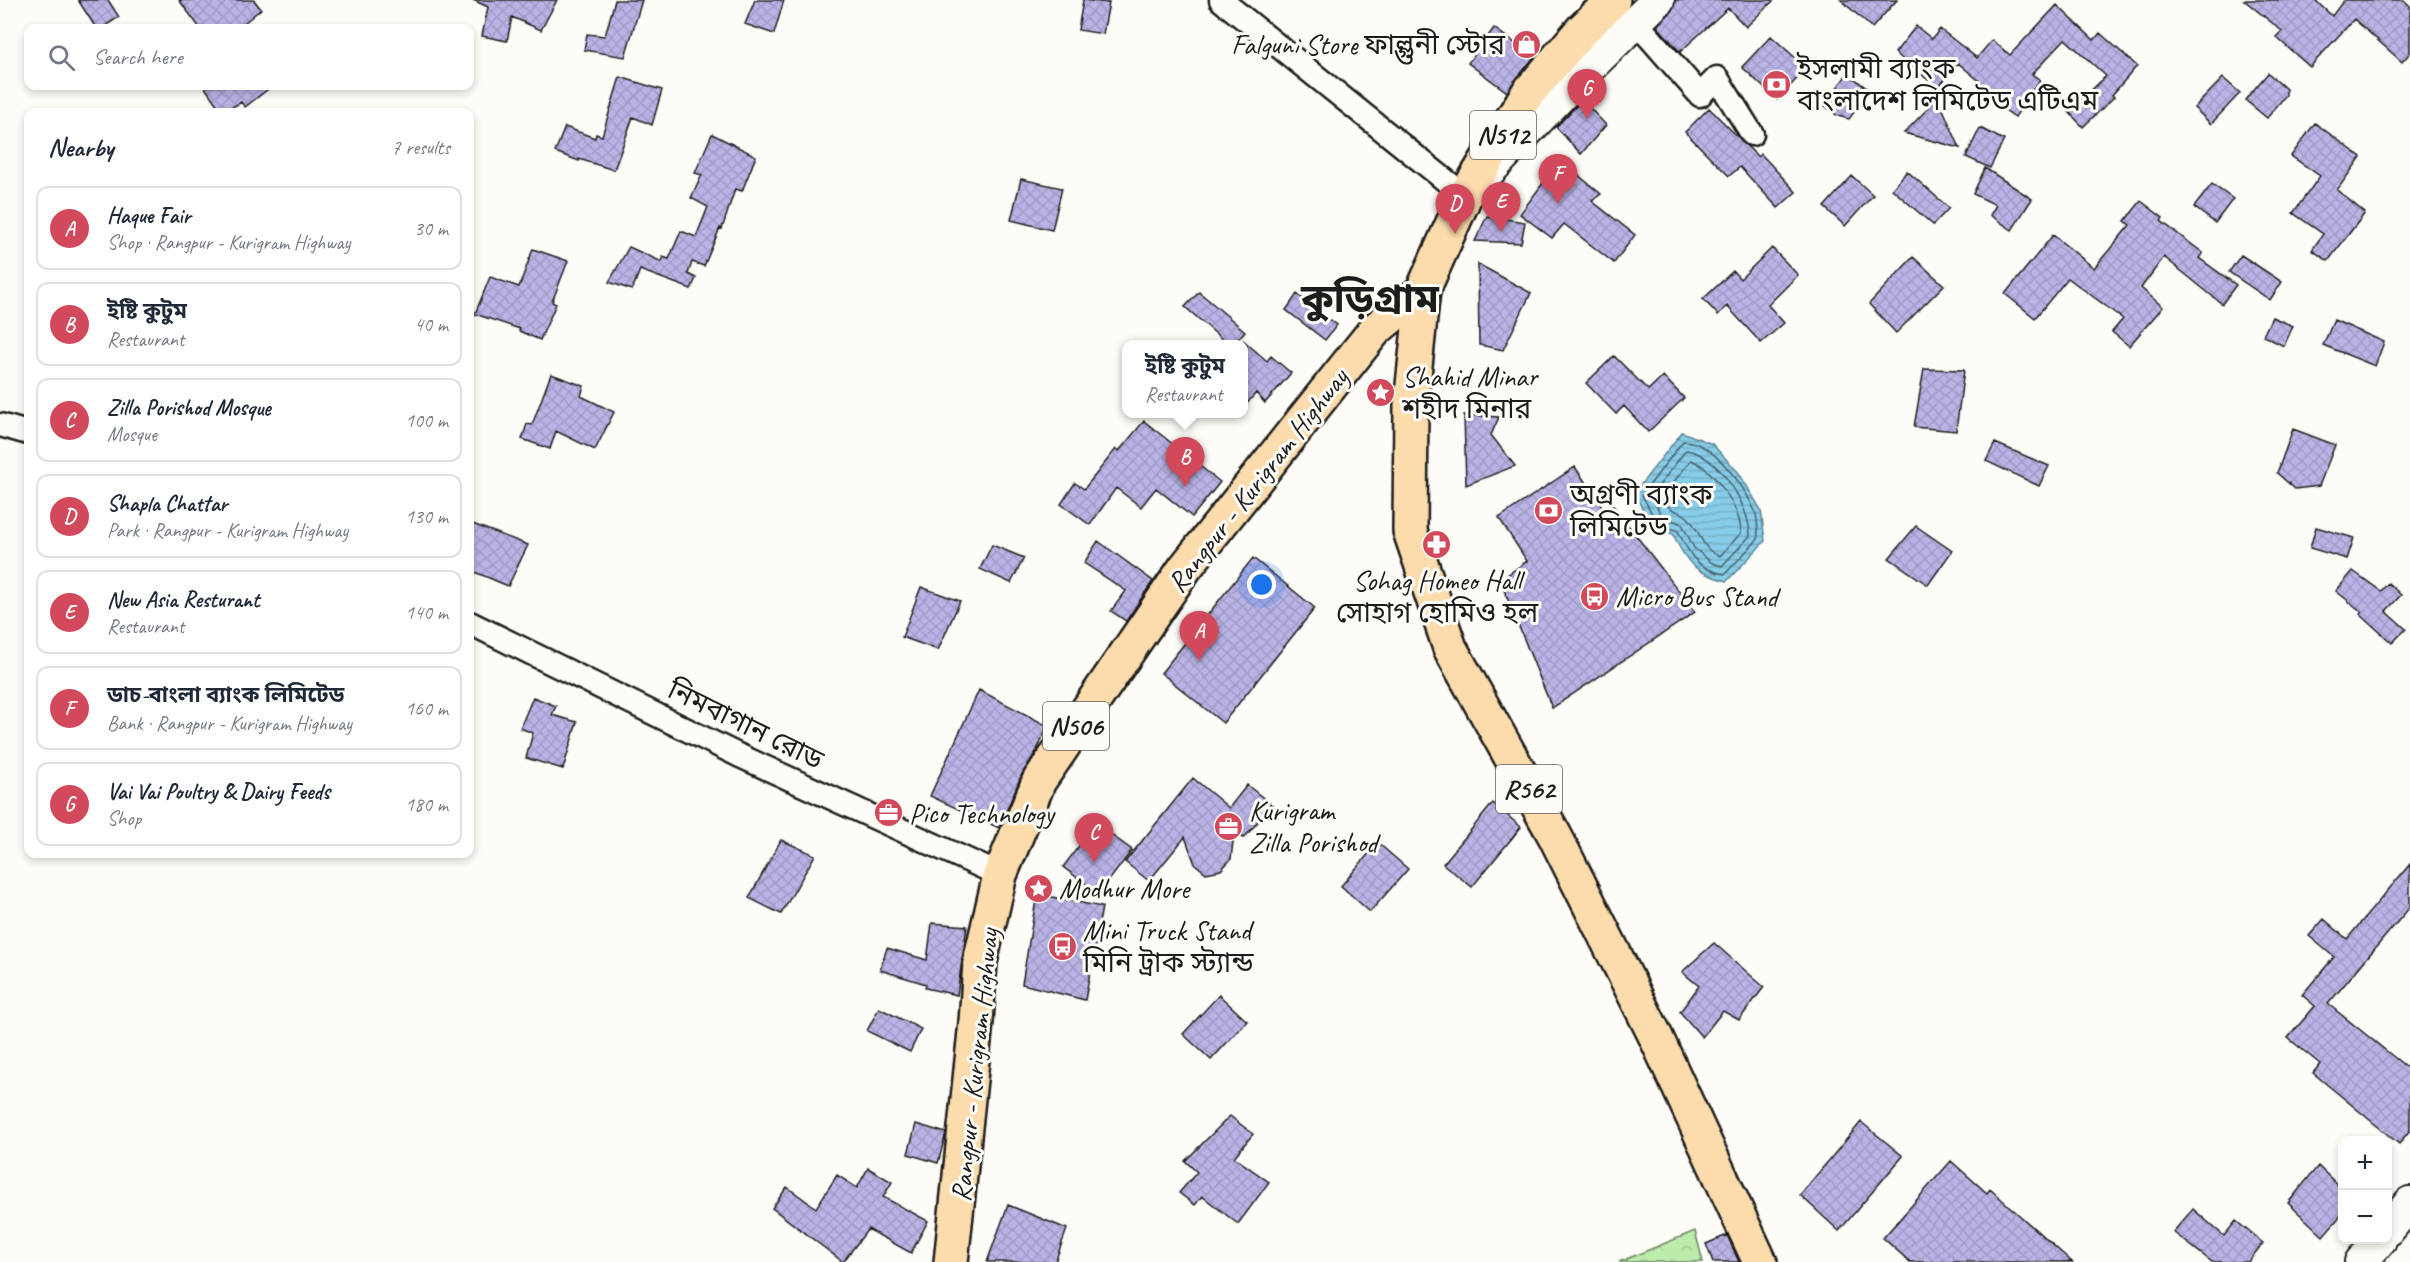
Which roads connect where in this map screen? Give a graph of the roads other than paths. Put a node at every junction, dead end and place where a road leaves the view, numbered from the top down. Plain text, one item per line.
1 (1221, 0) edge
2 (1658, 0) edge
3 (1624, 11) edge
4 (1752, 134) dead end
5 (1465, 196) junction
6 (1423, 290) junction
7 (0, 425) edge
8 (24, 432) edge
9 (474, 624) edge
10 (1000, 876) junction
11 (2410, 1203) edge
12 (2392, 1225) edge
13 (2376, 1244) edge
14 (951, 1262) edge
15 (1760, 1262) edge
16 (2361, 1262) edge

1 - 5 street
2 - 3 street
3 - 4 street
3 - 5 main road, N512
5 - 6 main road, N512
6 - 10 main road, Rangpur - Kurigram Highway / N506
6 - 15 main road, R562
7 - 8 street
9 - 10 street, নিমবাগান রোড
10 - 14 main road, Rangpur - Kurigram Highway / N506
11 - 12 street
13 - 16 street

